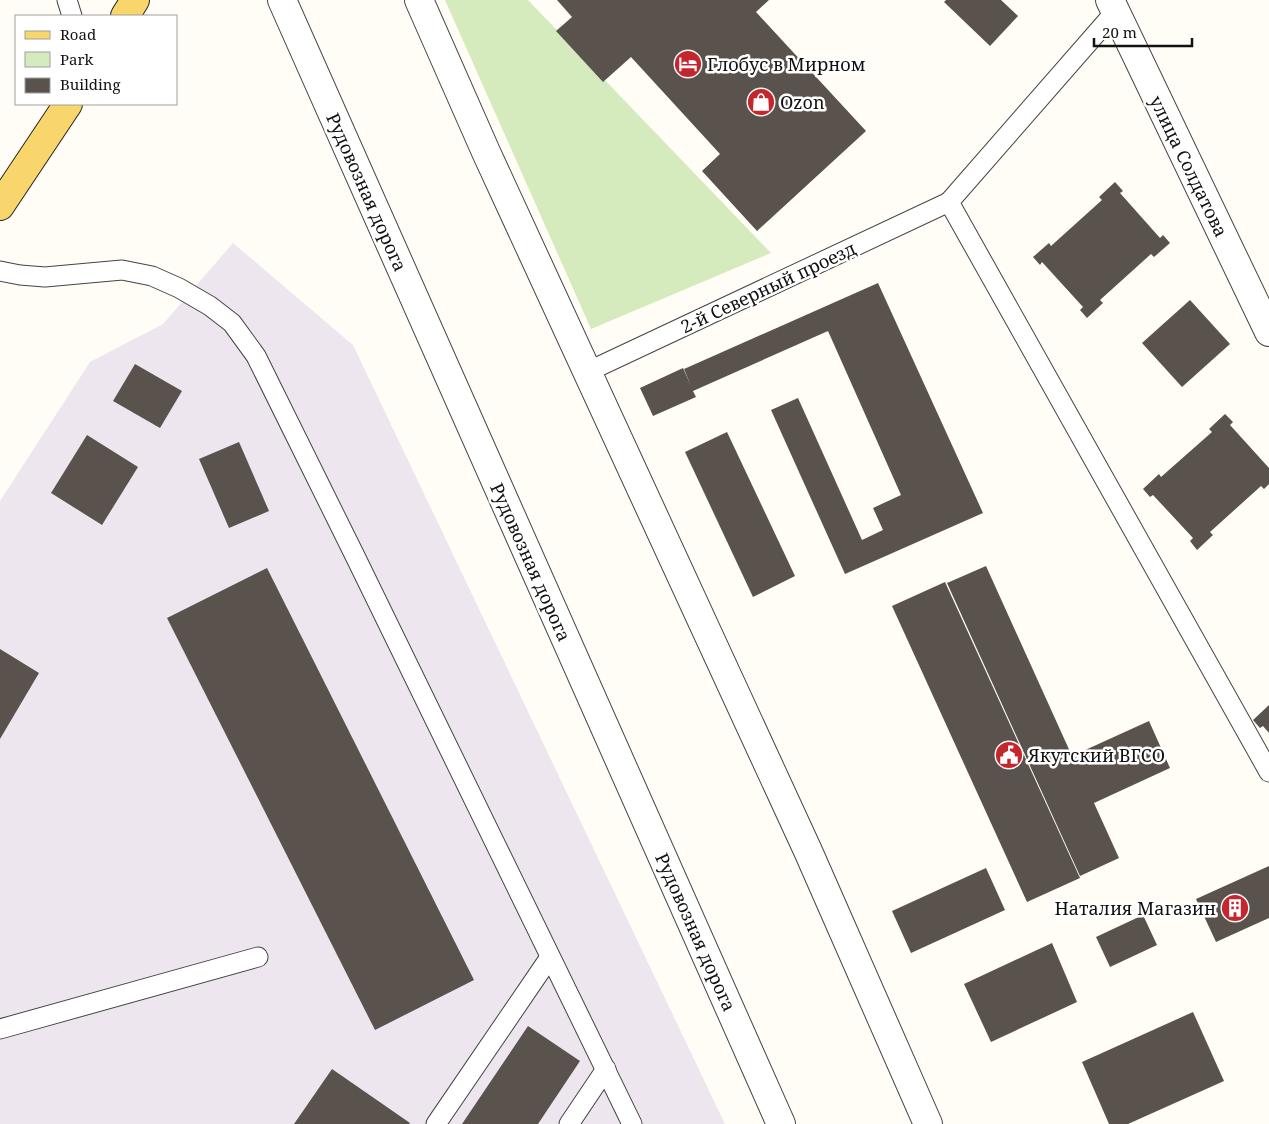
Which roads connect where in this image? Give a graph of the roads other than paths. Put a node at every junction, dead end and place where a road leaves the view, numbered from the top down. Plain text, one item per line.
1 (67, 0) edge
2 (135, 0) edge
3 (282, 0) edge
4 (419, 0) edge
5 (1113, 6) edge
6 (72, 15) edge
7 (126, 15) edge
8 (67, 105) edge
9 (949, 202) junction
10 (0, 206) edge
11 (0, 270) edge
12 (1269, 332) edge
13 (587, 372) junction
14 (1269, 772) edge
15 (550, 956) junction
16 (258, 957) dead end
17 (0, 1029) edge
18 (606, 1069) junction
19 (436, 1124) edge
20 (570, 1124) edge
21 (632, 1124) edge
22 (781, 1124) edge
23 (928, 1124) edge

1 - 6 lane
2 - 7 main road
3 - 22 street, Рудовозная дорога
4 - 13 street
5 - 9 lane
5 - 12 street, улица Солдатова
8 - 10 main road
9 - 13 lane, 2-й Северный проезд
9 - 14 lane
11 - 15 lane
13 - 23 street
15 - 18 lane
15 - 19 lane
16 - 17 lane
18 - 20 lane
18 - 21 lane

